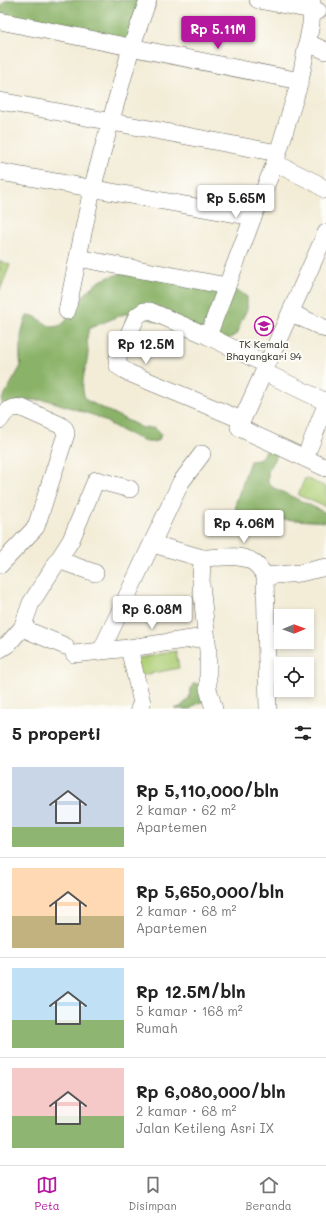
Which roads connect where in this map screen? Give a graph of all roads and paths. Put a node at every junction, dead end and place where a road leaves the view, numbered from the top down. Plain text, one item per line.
1 (148, 0) edge
2 (258, 0) edge
3 (314, 9) edge
4 (0, 21) edge
5 (308, 43) junction
6 (131, 48) junction
7 (326, 51) edge
8 (300, 81) junction
9 (0, 101) edge
10 (112, 123) junction
11 (276, 158) junction
12 (0, 172) edge
13 (92, 189) junction
14 (326, 190) edge
15 (253, 217) junction
16 (326, 233) edge
17 (78, 258) junction
18 (321, 260) edge
19 (227, 286) junction
20 (67, 311) dead end
21 (291, 313) junction
22 (326, 329) edge
23 (208, 336) junction
24 (266, 368) junction
25 (326, 403) edge
26 (0, 420) edge
27 (241, 424) junction
28 (202, 454) dead end
29 (305, 458) junction
30 (326, 468) edge
31 (130, 489) dead end
32 (153, 544) junction
33 (202, 558) junction
34 (58, 560) junction
35 (0, 564) edge
36 (326, 567) edge
37 (95, 574) dead end
38 (265, 576) junction
39 (22, 628) junction
40 (205, 637) junction
41 (129, 648) junction
42 (0, 649) edge
43 (102, 649) junction
44 (139, 709) edge
45 (214, 709) edge
46 (268, 709) edge

1 - 6 street
2 - 3 street
3 - 5 street
4 - 6 street
5 - 7 street
5 - 8 street
6 - 8 street
6 - 10 street
8 - 11 street
9 - 10 street
10 - 11 street
10 - 13 street
11 - 14 street
11 - 15 street
12 - 13 street
13 - 15 street
13 - 17 street
15 - 19 street
16 - 18 street
17 - 19 street
17 - 20 street
18 - 21 street
19 - 23 street
21 - 22 street
21 - 24 street
23 - 24 street
23 - 27 street
24 - 25 street
24 - 27 street
25 - 29 street
26 - 35 street
27 - 29 street
28 - 32 street
29 - 30 street
31 - 34 street
32 - 33 street
32 - 43 street
33 - 38 street
33 - 40 street
34 - 37 street
34 - 39 street
36 - 38 street
38 - 46 street
39 - 42 street
39 - 43 street
40 - 41 street
40 - 45 street
41 - 43 street
41 - 44 street

